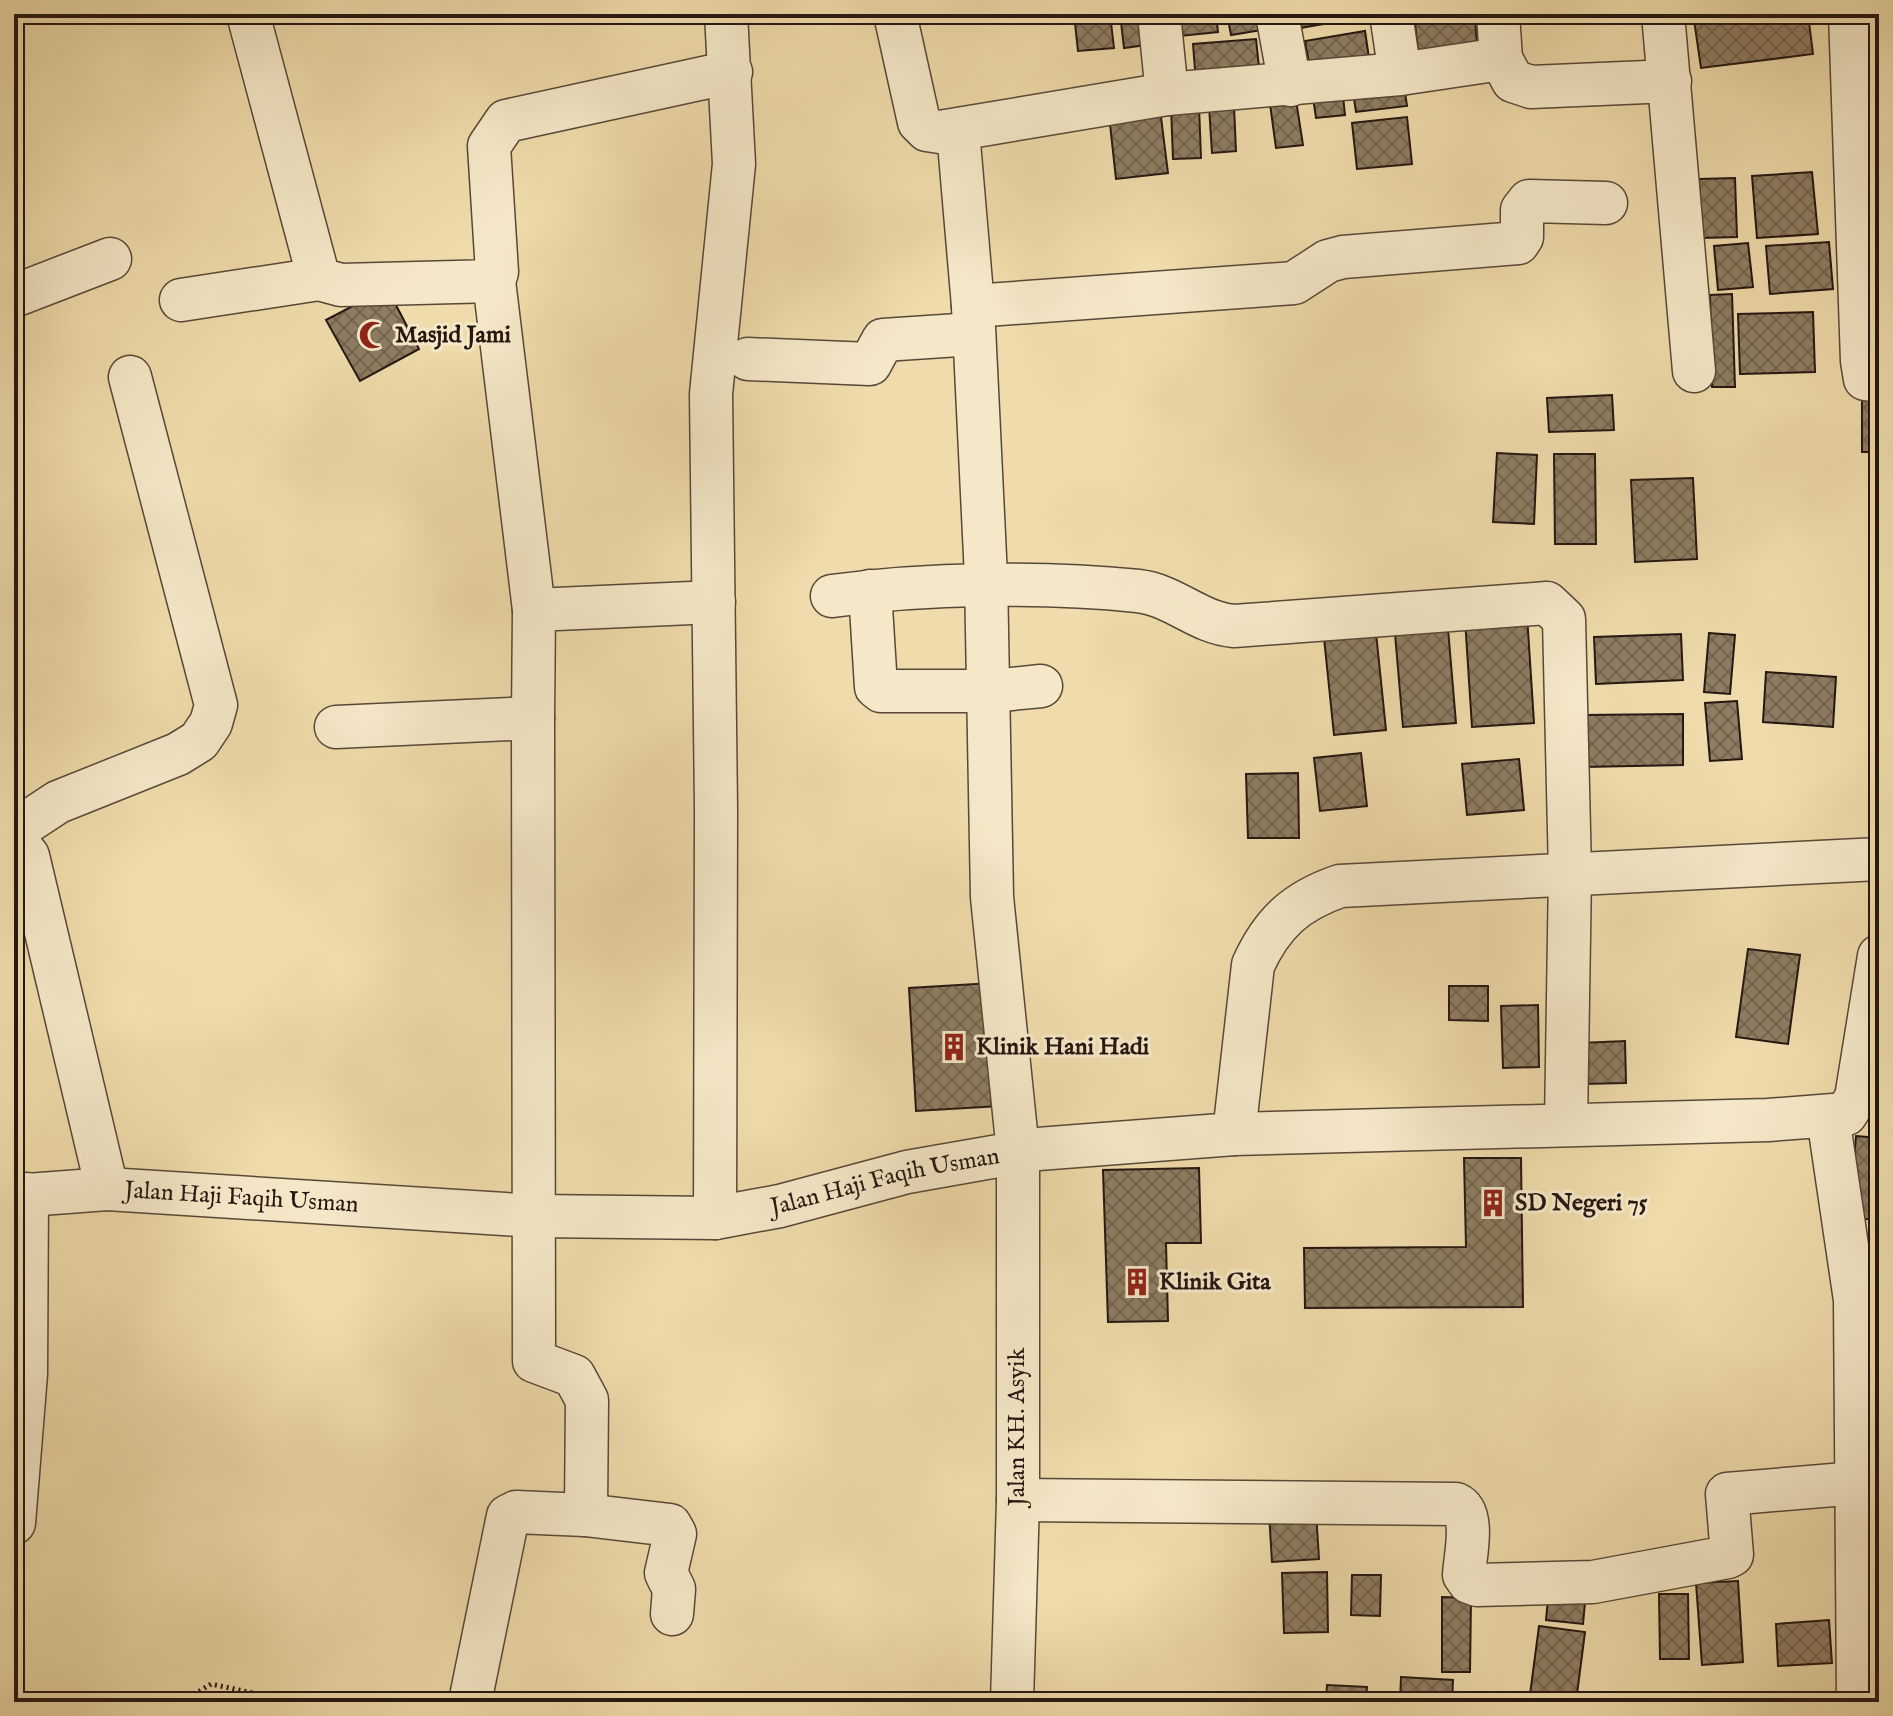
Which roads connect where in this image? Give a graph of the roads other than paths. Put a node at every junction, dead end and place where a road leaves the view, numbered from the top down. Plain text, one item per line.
1 (248, 14) edge
2 (726, 14) edge
3 (895, 14) edge
4 (1159, 14) edge
5 (1277, 14) edge
6 (1391, 14) edge
7 (1498, 14) edge
8 (1663, 14) edge
9 (1850, 14) edge
10 (1501, 59) junction
11 (731, 72) junction
12 (1400, 74) junction
13 (1670, 81) junction
14 (1290, 85) junction
15 (1167, 94) junction
16 (958, 131) junction
17 (1606, 203) dead end
18 (110, 259) dead end
19 (319, 279) junction
20 (494, 281) junction
21 (14, 296) edge
22 (181, 300) dead end
23 (973, 320) junction
24 (748, 359) dead end
25 (1694, 371) dead end
26 (130, 377) dead end
27 (1879, 381) edge
28 (986, 586) junction
29 (714, 602) junction
30 (534, 610) junction
31 (1041, 686) dead end
32 (991, 691) junction
33 (533, 718) junction
34 (336, 727) dead end
35 (14, 831) edge
36 (14, 839) edge
37 (1879, 859) edge
38 (1570, 873) junction
39 (1879, 956) edge
40 (1828, 1117) junction
41 (1566, 1124) junction
42 (1234, 1134) junction
43 (1018, 1152) junction
44 (107, 1189) junction
45 (21, 1195) edge
46 (536, 1216) junction
47 (719, 1217) junction
48 (1867, 1300) edge
49 (1857, 1483) junction
50 (1018, 1500) junction
51 (585, 1515) junction
52 (14, 1523) edge
53 (672, 1614) dead end
54 (1870, 1661) edge
55 (470, 1702) edge
56 (1012, 1702) edge
57 (1858, 1702) edge

1 - 19 street
2 - 11 street
3 - 16 street
4 - 15 street
5 - 14 street
6 - 12 street
7 - 10 street
8 - 13 street
9 - 27 street
10 - 12 street
10 - 13 street
11 - 20 street
11 - 29 street
12 - 14 street
13 - 25 street
14 - 15 street
15 - 16 street
16 - 23 street, Jalan KH. Asyik
17 - 23 street
18 - 21 street
19 - 20 street
19 - 22 street
20 - 30 street
23 - 24 street
23 - 28 street, Jalan KH. Asyik
26 - 35 street
28 - 32 street, Jalan KH. Asyik
28 - 32 street
28 - 38 street
29 - 30 street
29 - 47 street
30 - 33 street
31 - 32 street
32 - 43 street, Jalan KH. Asyik
33 - 34 street
33 - 46 street
36 - 44 street
37 - 38 street
38 - 41 street
38 - 42 street
39 - 40 street
40 - 41 street, Jalan Haji Faqih Usman
40 - 48 street
41 - 42 street, Jalan Haji Faqih Usman
42 - 43 street, Jalan Haji Faqih Usman
43 - 47 street, Jalan Haji Faqih Usman
43 - 50 street, Jalan KH. Asyik
44 - 45 street, Jalan Haji Faqih Usman
44 - 46 street, Jalan Haji Faqih Usman
45 - 52 street
46 - 47 street, Jalan Haji Faqih Usman
46 - 51 street
48 - 49 street
49 - 50 street
49 - 54 street
50 - 56 street, Jalan KH. Asyik
51 - 53 street
51 - 55 street
54 - 57 street

